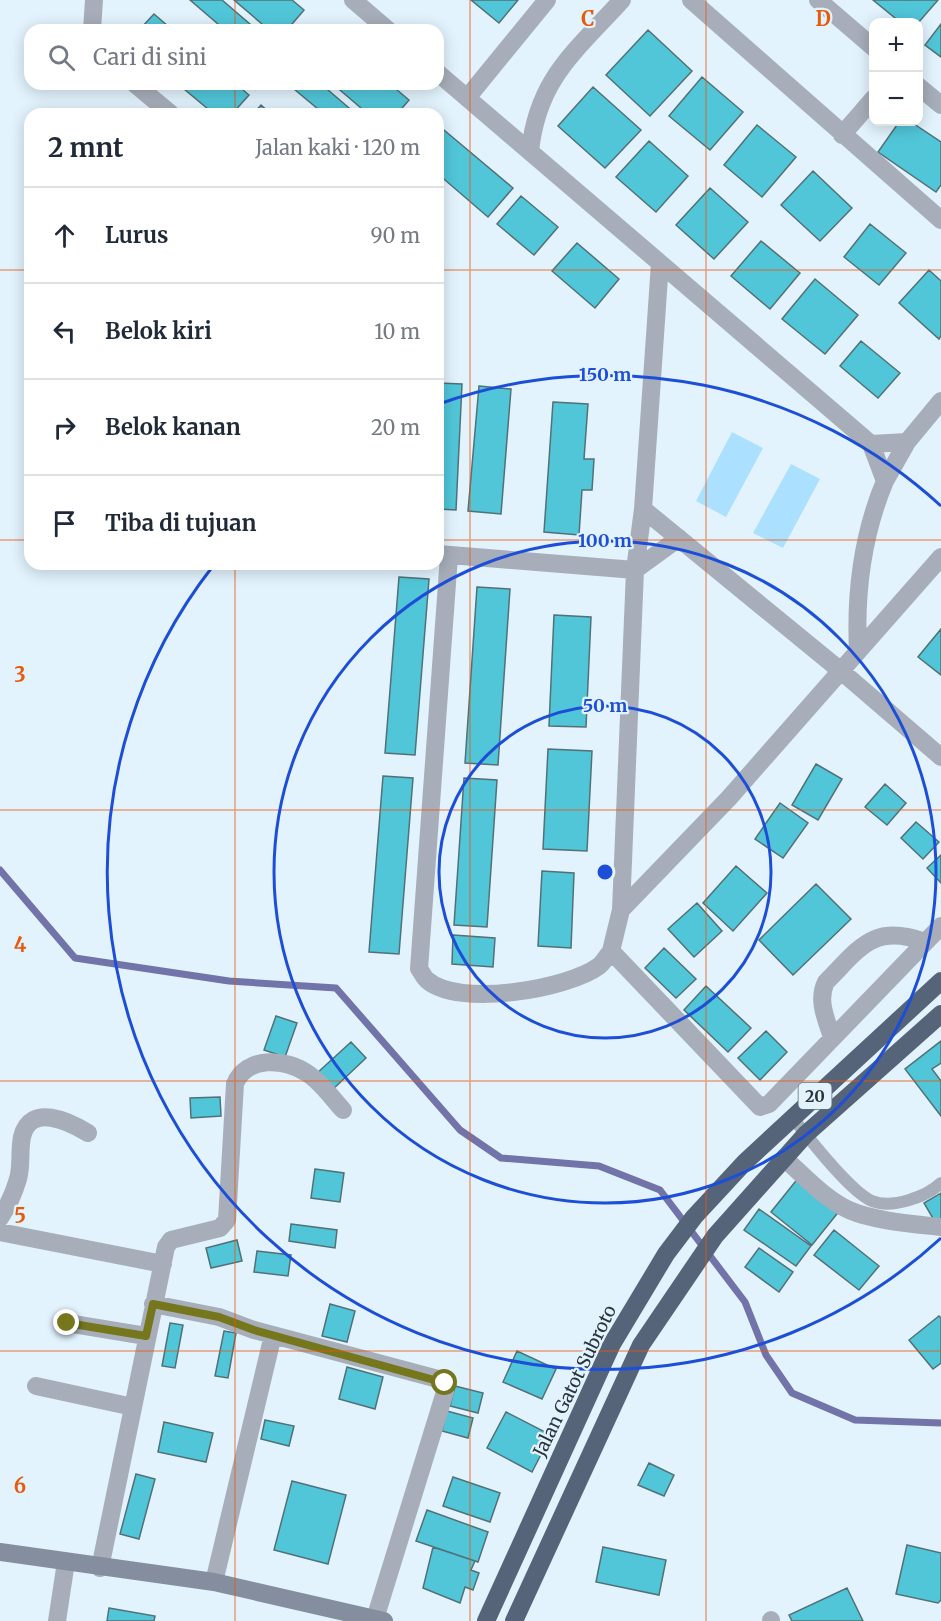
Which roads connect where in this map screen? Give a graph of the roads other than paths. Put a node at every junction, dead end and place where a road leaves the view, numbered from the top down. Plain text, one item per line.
1 (94, 0) edge
2 (353, 0) edge
3 (547, 0) edge
4 (622, 0) edge
5 (691, 0) edge
6 (818, 0) edge
7 (92, 24) edge
8 (381, 24) edge
9 (869, 45) edge
10 (444, 78) edge
11 (142, 90) edge
12 (923, 90) edge
13 (467, 98) junction
14 (869, 103) edge
15 (941, 105) edge
16 (164, 108) edge
17 (842, 135) junction
18 (530, 151) junction
19 (941, 220) edge
20 (660, 263) junction
21 (941, 401) edge
22 (907, 442) junction
23 (871, 444) junction
24 (885, 481) junction
25 (642, 509) junction
26 (679, 538) junction
27 (444, 555) edge
28 (941, 557) edge
29 (442, 570) edge
30 (635, 570) junction
31 (858, 651) junction
32 (841, 671) junction
33 (941, 757) edge
34 (621, 910) junction
35 (941, 926) edge
36 (925, 942) junction
37 (611, 951) junction
38 (941, 981) edge
39 (941, 1014) edge
40 (832, 1036) junction
41 (343, 1110) dead end
42 (792, 1117) junction
43 (88, 1133) dead end
44 (806, 1134) junction
45 (784, 1158) junction
46 (941, 1183) edge
47 (0, 1218) edge
48 (941, 1227) edge
49 (0, 1232) edge
50 (163, 1264) junction
51 (153, 1304) junction
52 (67, 1323) dead end
53 (273, 1335) junction
54 (146, 1336) junction
55 (36, 1386) dead end
56 (133, 1407) junction
57 (0, 1552) edge
58 (66, 1562) junction
59 (100, 1568) junction
60 (214, 1582) junction
61 (379, 1620) edge
62 (57, 1621) edge
63 (486, 1621) edge
64 (514, 1621) edge

1 - 7 street
2 - 8 street
3 - 13 street
4 - 18 street
5 - 17 street
6 - 9 street
10 - 13 street
11 - 16 street
12 - 15 street
13 - 18 street
14 - 17 street
17 - 19 street
18 - 20 street
20 - 23 street
20 - 25 street
21 - 22 street
22 - 23 street
22 - 24 street
23 - 24 street
24 - 31 street
25 - 26 street
25 - 30 street
26 - 30 street
26 - 32 street
27 - 30 street
28 - 31 street
29 - 37 street
30 - 34 street
31 - 32 street
32 - 33 street
32 - 34 street
34 - 37 street
35 - 36 street
36 - 40 street
36 - 40 street
37 - 40 street
38 - 42 highway, Jalan Gatot Subroto / 20
39 - 44 highway, 20
41 - 50 street
42 - 44 lane
42 - 63 highway, Jalan Gatot Subroto / 20
43 - 47 street
44 - 45 highway, 20
44 - 46 lane
45 - 48 street
45 - 64 highway, 20
49 - 50 street
50 - 51 street
51 - 53 street
51 - 54 street
52 - 54 street
53 - 60 street
53 - 61 street
54 - 56 street
55 - 56 street
56 - 59 street
57 - 58 street
58 - 59 street
58 - 62 street
59 - 60 street
60 - 61 street

